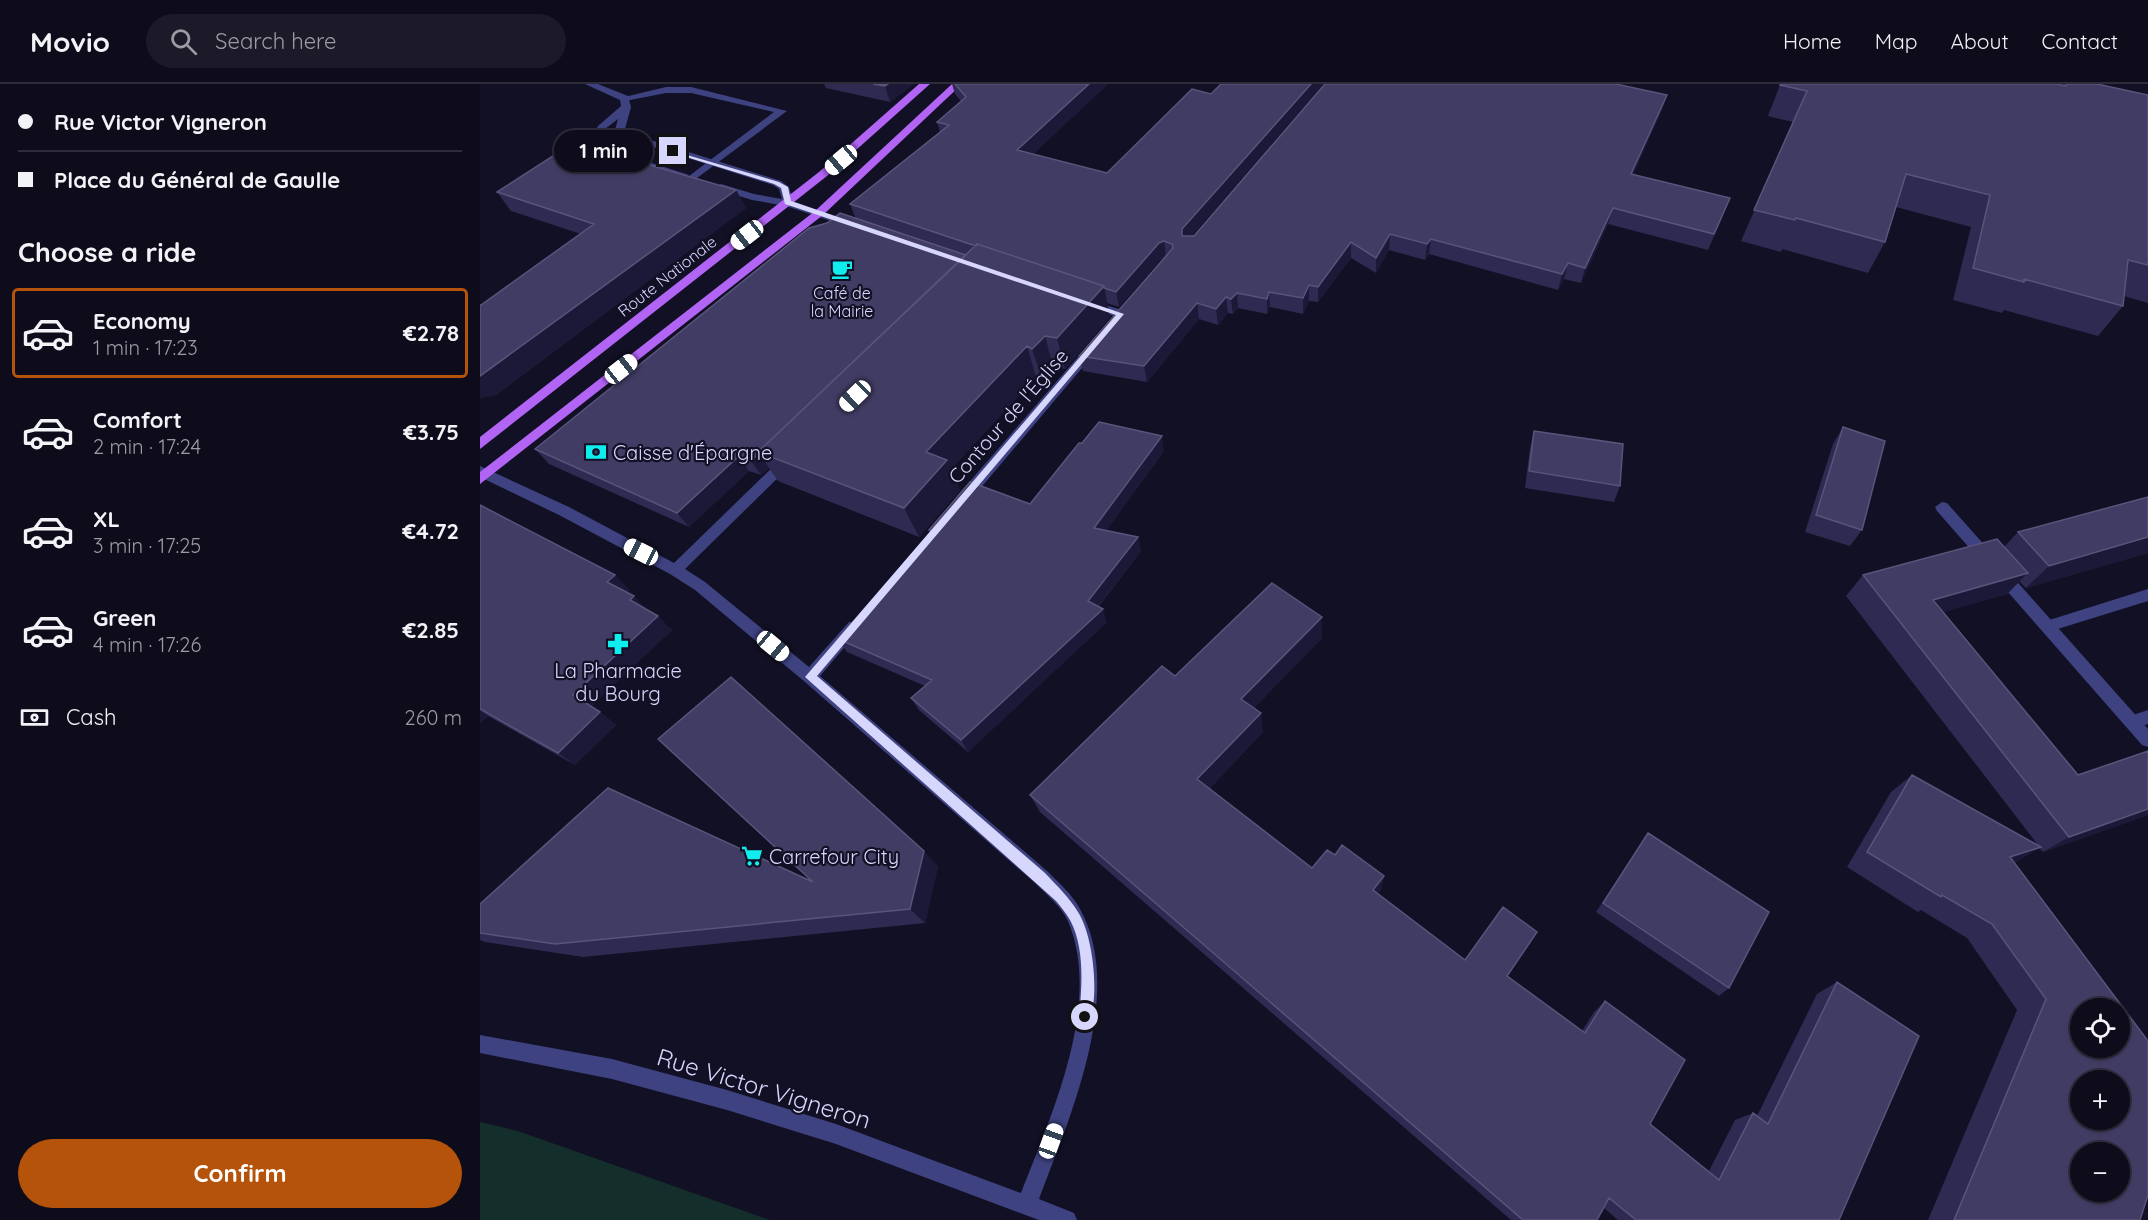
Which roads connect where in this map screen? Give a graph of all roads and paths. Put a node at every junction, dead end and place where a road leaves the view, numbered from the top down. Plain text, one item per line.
1 (590, 84) edge
2 (926, 84) edge
3 (957, 84) edge
4 (626, 103) junction
5 (715, 164) junction
6 (693, 178) junction
7 (788, 203) junction
8 (819, 213) junction
9 (858, 226) edge
10 (1076, 299) edge
11 (480, 444) edge
12 (801, 448) edge
13 (482, 475) edge
14 (1942, 507) dead end
15 (950, 514) edge
16 (675, 570) junction
17 (2148, 596) edge
18 (864, 613) edge
19 (2048, 626) junction
20 (810, 677) junction
21 (2140, 720) edge
22 (2148, 740) edge
23 (480, 1044) edge
24 (1027, 1204) junction
25 (1067, 1220) edge

1 - 4 street
2 - 7 main road, Route Nationale
3 - 8 main road
4 - 5 street
4 - 5 street
4 - 6 street
5 - 6 street
5 - 7 street
6 - 7 street
7 - 8 street
7 - 11 main road, Route Nationale
8 - 9 street
8 - 13 main road
10 - 15 street, Contour de l'Église
12 - 16 street
13 - 16 street
14 - 19 street
16 - 20 street
17 - 19 street
18 - 20 street
19 - 21 street
20 - 24 street
21 - 22 street
23 - 24 street, Rue Victor Vigneron
24 - 25 street, Rue Victor Vigneron

